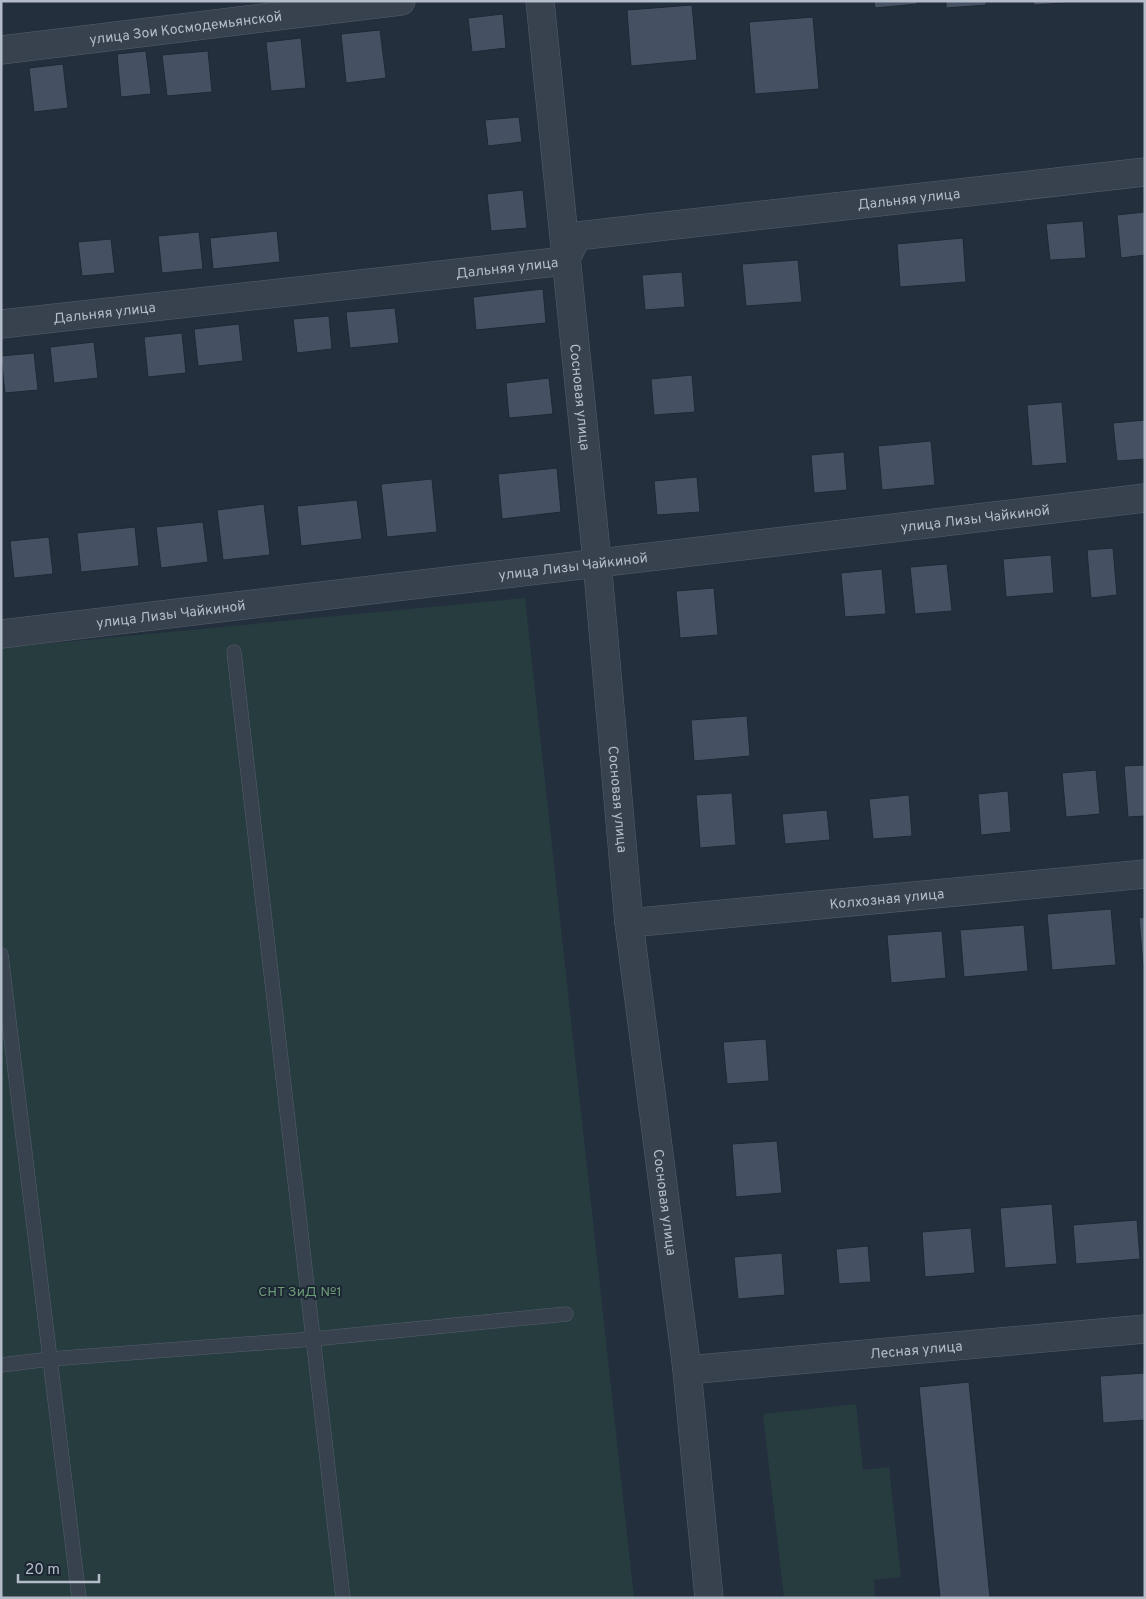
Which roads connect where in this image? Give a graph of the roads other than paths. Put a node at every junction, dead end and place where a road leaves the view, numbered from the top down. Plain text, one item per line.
1 (401, 1) edge
2 (540, 1) edge
3 (1, 50) edge
4 (1145, 172) edge
5 (566, 261) junction
6 (1, 324) edge
7 (1145, 498) edge
8 (597, 561) junction
9 (1, 634) edge
10 (234, 652) dead end
11 (1145, 874) edge
12 (629, 923) junction
13 (1, 955) edge
14 (566, 1314) dead end
15 (1145, 1329) edge
16 (313, 1340) junction
17 (50, 1359) junction
18 (1, 1365) edge
19 (687, 1370) junction
20 (79, 1598) edge
21 (342, 1598) edge
22 (709, 1598) edge

1 - 3 street, улица Зои Космодемьянской
2 - 5 street, Сосновая улица
4 - 5 street, Дальняя улица
5 - 6 street, Дальняя улица
5 - 8 street, Сосновая улица
7 - 8 street, улица Лизы Чайкиной
8 - 9 street, улица Лизы Чайкиной
8 - 12 street, Сосновая улица
10 - 16 lane
11 - 12 street, Колхозная улица
12 - 19 street, Сосновая улица
13 - 17 lane
14 - 16 lane
15 - 19 street, Лесная улица
16 - 17 lane
16 - 21 lane
17 - 18 lane
17 - 20 lane
19 - 22 street, Сосновая улица

